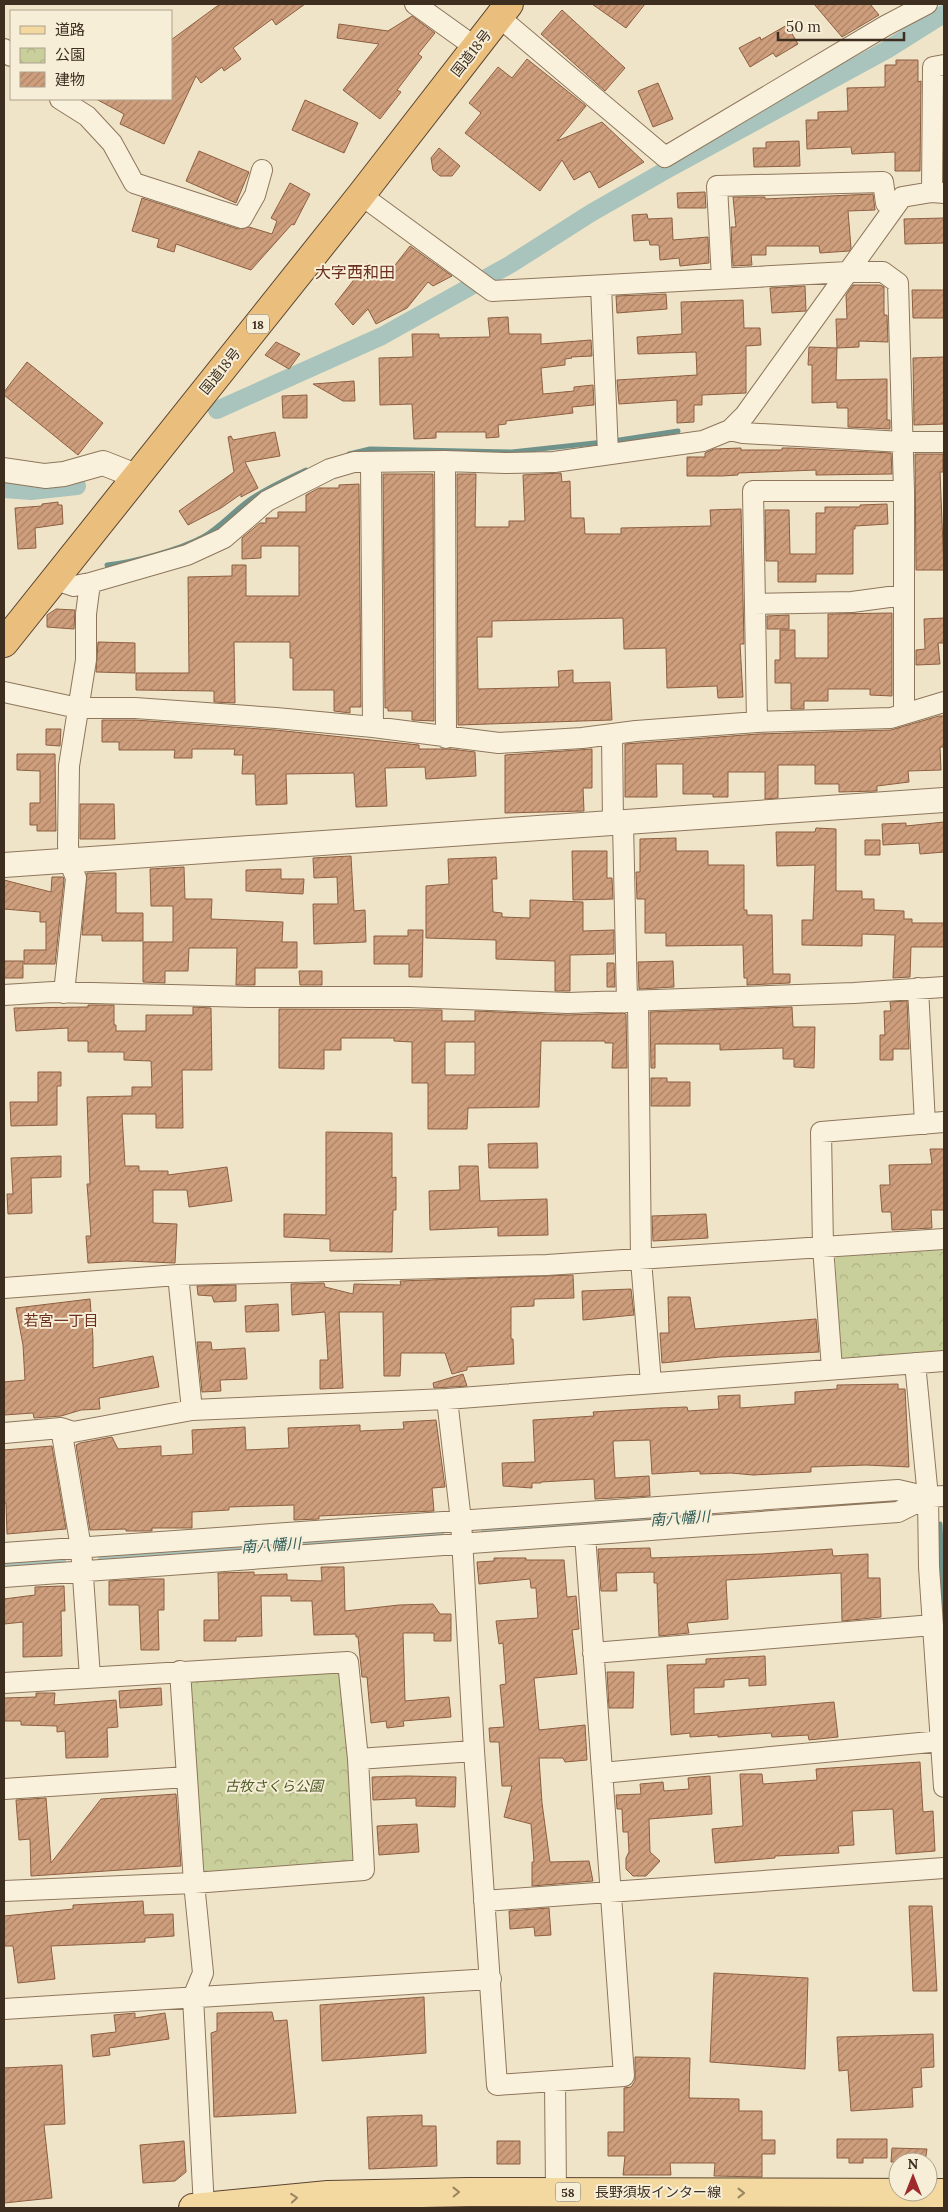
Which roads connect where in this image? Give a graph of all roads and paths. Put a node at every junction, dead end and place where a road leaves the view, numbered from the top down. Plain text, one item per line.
1 (415, 4) edge
2 (927, 4) edge
3 (504, 10) edge
4 (475, 47) junction
5 (944, 65) edge
6 (62, 100) edge
7 (262, 170) dead end
8 (938, 192) edge
9 (361, 195) junction
10 (894, 208) junction
11 (848, 272) junction
12 (722, 279) junction
13 (601, 286) junction
14 (730, 430) junction
15 (902, 442) junction
16 (944, 442) edge
17 (607, 446) junction
18 (445, 461) junction
19 (371, 463) junction
20 (4, 470) edge
21 (136, 476) junction
22 (904, 491) junction
23 (56, 580) junction
24 (90, 583) junction
25 (904, 595) junction
26 (755, 604) junction
27 (4, 644) edge
28 (4, 692) edge
29 (944, 702) edge
30 (78, 708) junction
31 (904, 714) junction
32 (757, 722) junction
33 (373, 727) junction
34 (612, 734) junction
35 (446, 738) junction
36 (944, 800) edge
37 (618, 824) junction
38 (70, 861) junction
39 (4, 865) edge
40 (944, 987) edge
41 (918, 988) junction
42 (64, 993) junction
43 (4, 995) edge
44 (632, 1001) junction
45 (935, 1123) edge
46 (944, 1239) edge
47 (823, 1247) junction
48 (642, 1260) junction
49 (178, 1275) junction
50 (4, 1288) edge
51 (944, 1361) edge
52 (915, 1363) junction
53 (832, 1369) junction
54 (651, 1383) junction
55 (447, 1399) junction
56 (192, 1410) junction
57 (61, 1428) junction
58 (4, 1433) edge
59 (936, 1496) edge
60 (461, 1521) junction
61 (585, 1534) junction
62 (462, 1543) junction
63 (80, 1548) junction
64 (4, 1553) edge
65 (82, 1571) junction
66 (4, 1577) edge
67 (933, 1625) junction
68 (593, 1653) junction
69 (180, 1671) junction
70 (90, 1677) junction
71 (4, 1684) edge
72 (941, 1741) junction
73 (474, 1751) junction
74 (358, 1759) junction
75 (602, 1773) junction
76 (187, 1778) junction
77 (944, 1787) edge
78 (4, 1789) edge
79 (944, 1868) edge
80 (194, 1882) junction
81 (4, 1891) edge
82 (610, 1892) junction
83 (484, 1901) junction
84 (491, 1979) junction
85 (193, 1997) junction
86 (4, 2010) edge
87 (555, 2081) junction
88 (556, 2192) junction
89 (944, 2193) edge
90 (200, 2208) edge

1 - 4 street
2 - 3 street
3 - 4 highway, 国道18号 / 18
4 - 9 highway, 国道18号 / 18
5 - 8 street
6 - 7 street
8 - 10 street
9 - 13 street
9 - 21 highway, 国道18号 / 18
10 - 11 street
10 - 12 street
11 - 12 street
11 - 14 street
11 - 15 street
12 - 13 street
13 - 17 street
14 - 15 street
14 - 17 street
15 - 16 street
15 - 22 street
17 - 18 street
18 - 19 street
18 - 35 street
19 - 24 street
19 - 33 street
20 - 21 street
21 - 23 highway, 国道18号 / 18
22 - 25 street
22 - 26 street
23 - 24 street
23 - 27 highway, 国道18号 / 18
24 - 30 street
25 - 26 street
25 - 31 street
26 - 32 street
28 - 30 street
29 - 31 street
30 - 33 street
30 - 38 street
31 - 32 street
32 - 34 street
33 - 35 street
34 - 35 street
34 - 37 street
36 - 37 street
37 - 38 street
37 - 44 street
38 - 39 street
38 - 42 street
40 - 41 street
41 - 44 street
41 - 45 street
42 - 43 street
42 - 44 street
44 - 48 street
45 - 47 street
46 - 47 street
47 - 48 street
47 - 53 street
48 - 49 street
48 - 54 street
49 - 50 street
49 - 56 street
51 - 52 street
52 - 53 street
52 - 59 street
53 - 54 street
54 - 55 street
55 - 56 street
55 - 60 street
56 - 57 street
57 - 58 street
57 - 63 street
59 - 60 street
59 - 61 street
59 - 67 street
60 - 62 street
60 - 63 street
61 - 62 street
61 - 68 street
62 - 65 street
62 - 73 street
63 - 64 street
63 - 65 street
65 - 66 street
65 - 70 street
67 - 68 street
67 - 72 street
68 - 75 street
69 - 70 street
69 - 74 street
69 - 76 street
70 - 71 street
72 - 75 street
72 - 77 street
73 - 74 street
73 - 83 street
74 - 80 street
75 - 82 street
76 - 78 street
76 - 80 street
79 - 82 street
80 - 81 street
80 - 85 street
82 - 83 street
82 - 87 street
83 - 84 street
84 - 85 street
84 - 87 street
85 - 86 street
85 - 90 street
87 - 88 street
88 -> 89 main road, 長野須坂インター線 / 58
90 -> 88 main road, 長野須坂インター線 / 58

